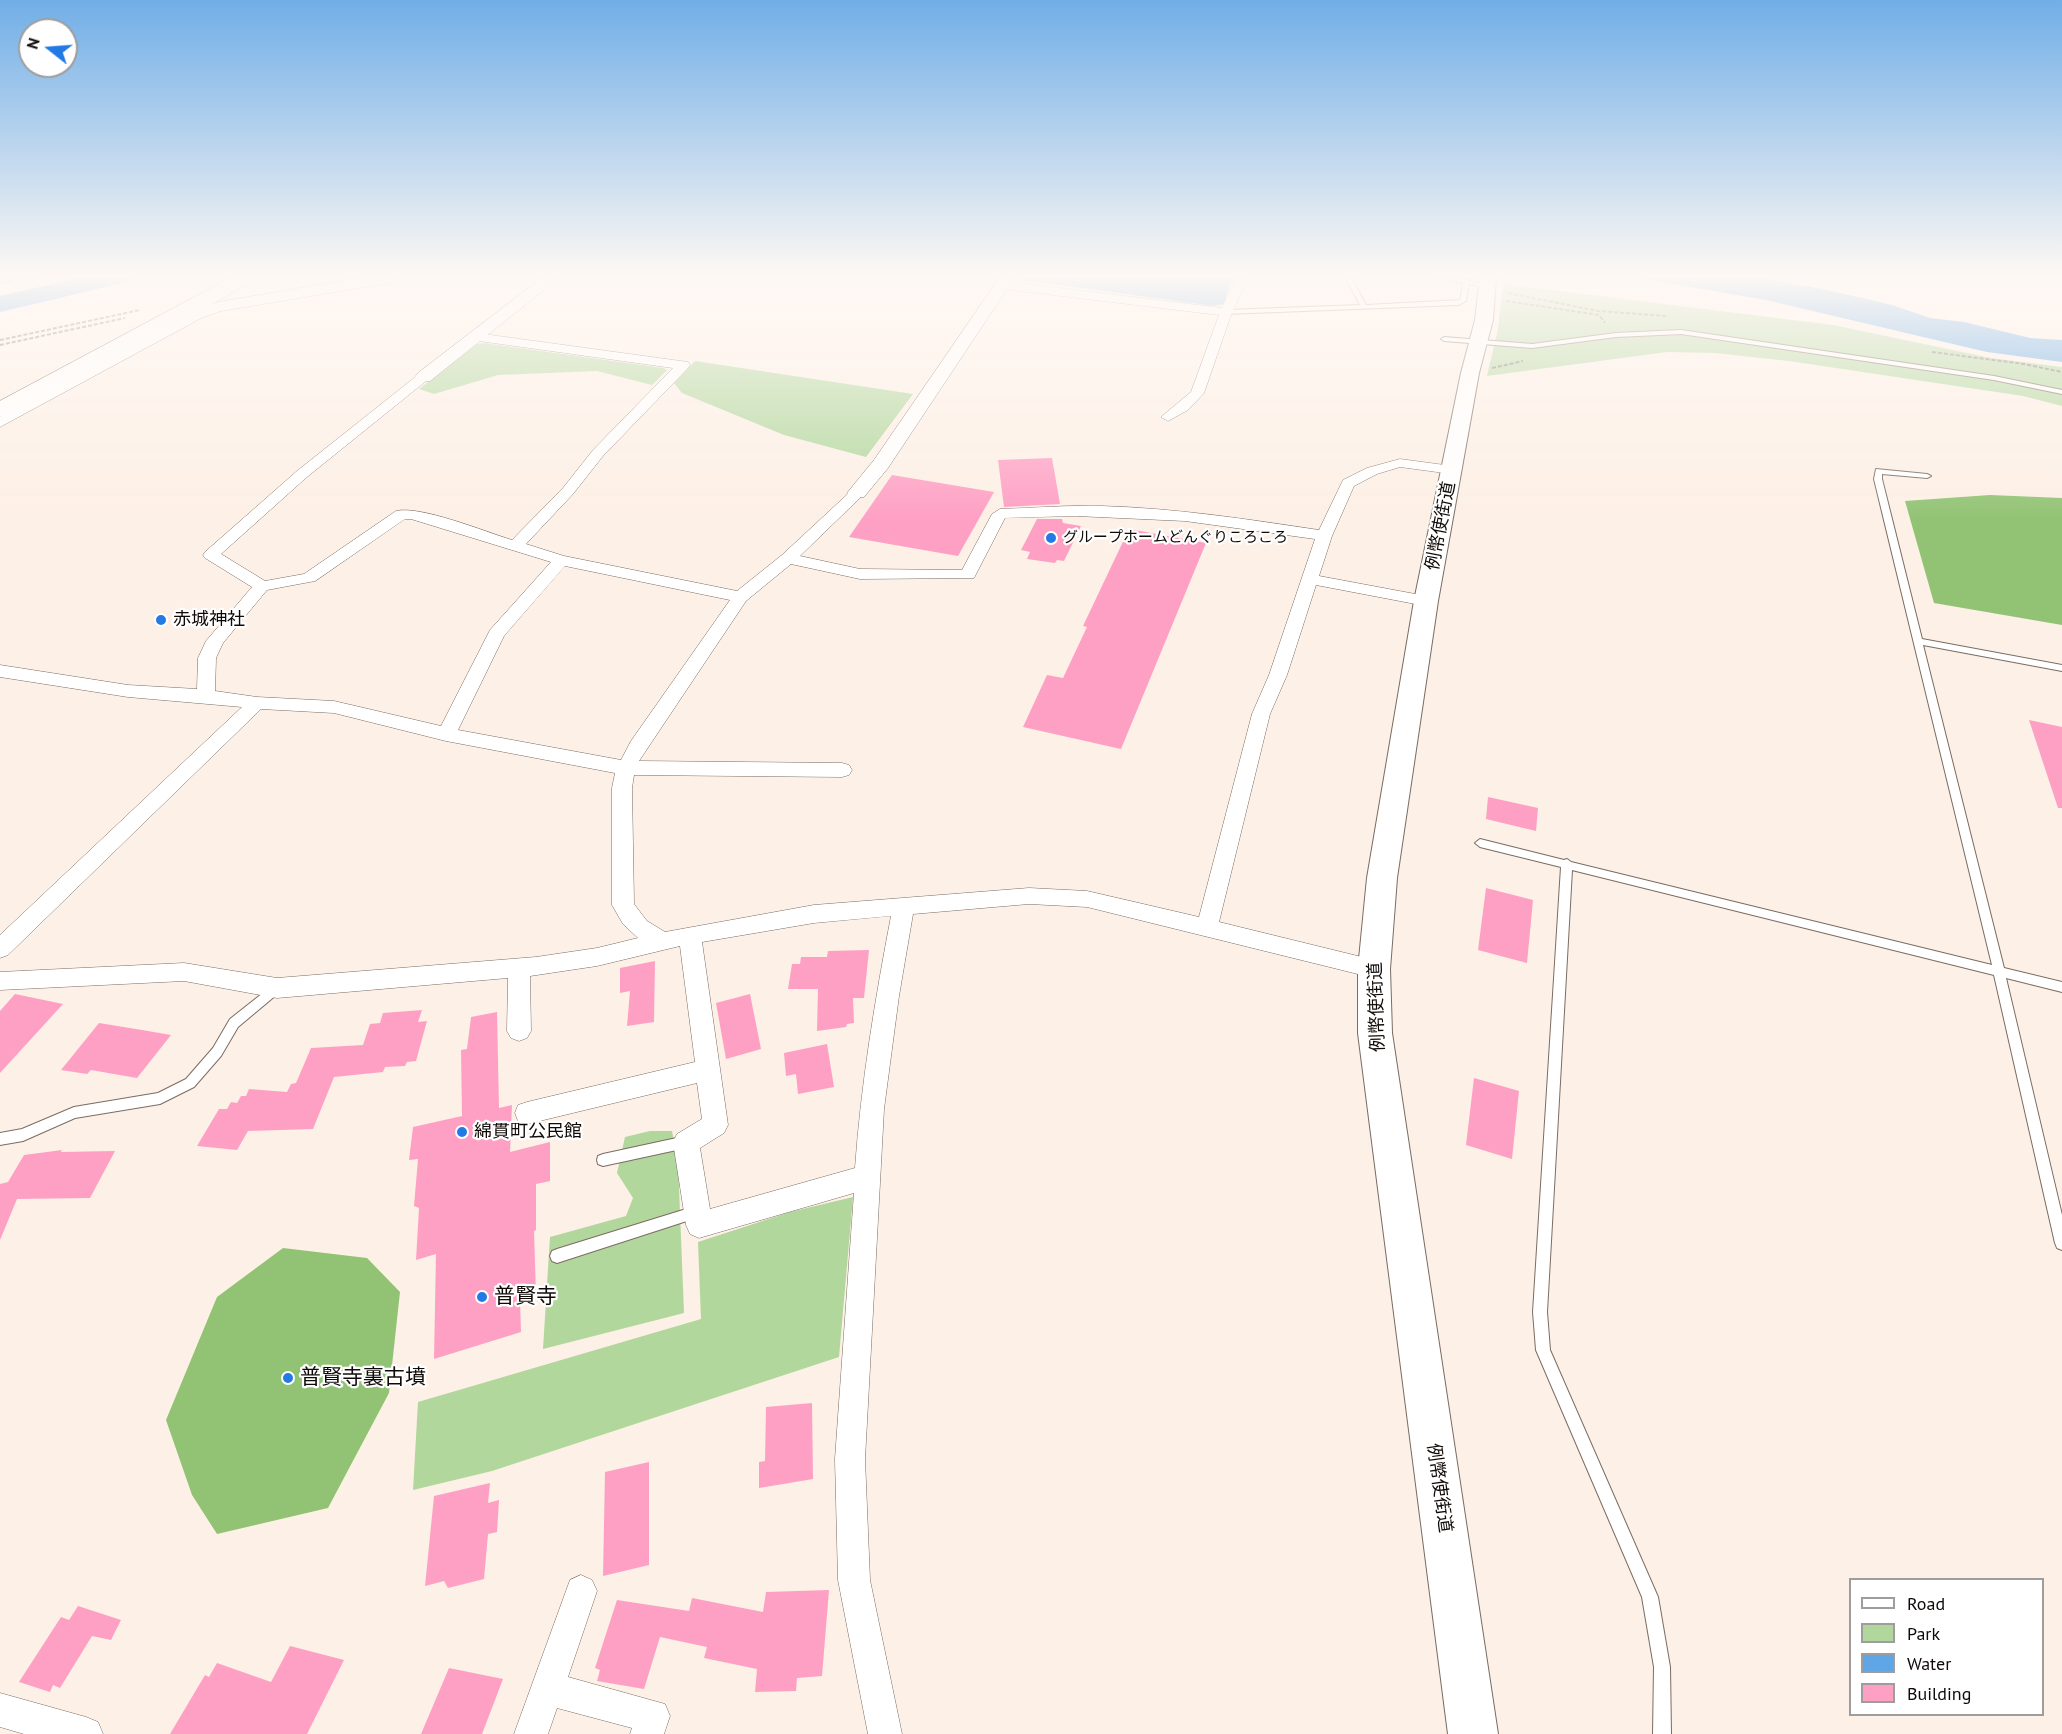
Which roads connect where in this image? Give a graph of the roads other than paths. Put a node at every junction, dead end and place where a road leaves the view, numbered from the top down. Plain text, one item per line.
1 (75, 358) edge
2 (97, 358) edge
3 (119, 358) edge
4 (449, 358) edge
5 (631, 358) edge
6 (953, 358) edge
7 (1210, 358) edge
8 (1475, 358) edge
9 (1857, 358) edge
10 (424, 377) joint
11 (2062, 392) edge
12 (0, 398) edge
13 (0, 410) edge
14 (1168, 417) dead end
15 (0, 423) edge
16 (1452, 470) junction
17 (1927, 476) dead end
18 (857, 493) joint
19 (1324, 536) junction
20 (515, 546) junction
21 (788, 558) junction
22 (561, 560) junction
23 (1310, 579) junction
24 (262, 586) junction
25 (740, 597) junction
26 (1426, 601) junction
27 (1918, 641) junction
28 (2062, 668) edge
29 (1, 672) edge
30 (206, 696) junction
31 (257, 703) junction
32 (446, 734) junction
33 (626, 768) junction
34 (842, 770) dead end
35 (1480, 843) dead end
36 (1567, 863) junction
37 (904, 905) junction
38 (1207, 928) junction
39 (690, 935) junction
40 (662, 941) junction
41 (0, 949) edge
42 (519, 967) junction
43 (1374, 969) junction
44 (1999, 972) junction
45 (0, 981) edge
46 (2062, 987) edge
47 (278, 988) junction
48 (519, 1031) dead end
49 (708, 1070) junction
50 (527, 1113) dead end
51 (0, 1139) edge
52 (686, 1142) junction
53 (603, 1160) dead end
54 (868, 1177) junction
55 (697, 1212) junction
56 (2062, 1243) edge
57 (557, 1257) dead end
58 (581, 1591) dead end
59 (547, 1688) junction
60 (0, 1710) edge
61 (86, 1734) edge
62 (531, 1734) edge
63 (647, 1734) edge
64 (885, 1734) edge
65 (1473, 1734) edge
66 (1662, 1734) edge

1 - 12 highway
2 - 13 highway
3 - 15 street
4 - 10 street
5 - 20 street
6 - 18 street
7 - 14 street
8 - 16 main road, 例幣使街道
9 - 11 lane
10 - 24 street
16 - 19 street
16 - 26 main road, 例幣使街道
17 - 27 lane
18 - 21 street
19 - 21 street
19 - 23 street
20 - 22 street
20 - 24 street
21 - 25 street
22 - 25 street
22 - 32 street
23 - 26 street
23 - 38 street
24 - 30 street
25 - 33 street
26 - 43 main road, 例幣使街道
27 - 28 lane
27 - 44 lane
29 - 30 street
30 - 31 street
31 - 32 street
31 - 41 street
32 - 33 street
33 - 34 street
33 - 40 street
35 - 36 lane
36 - 44 lane
36 - 66 lane
37 - 38 street
37 - 39 street
37 - 54 street
38 - 43 street
39 - 40 street
39 - 49 street
40 - 42 street
42 - 47 street
42 - 48 street
43 - 65 main road, 例幣使街道
44 - 46 lane
44 - 56 lane
45 - 47 street
47 - 51 lane
49 - 50 street
49 - 52 street
52 - 53 lane
52 - 55 street
54 - 55 street
54 - 64 street
55 - 57 lane
58 - 59 street
59 - 62 street
59 - 63 street
60 - 61 street

